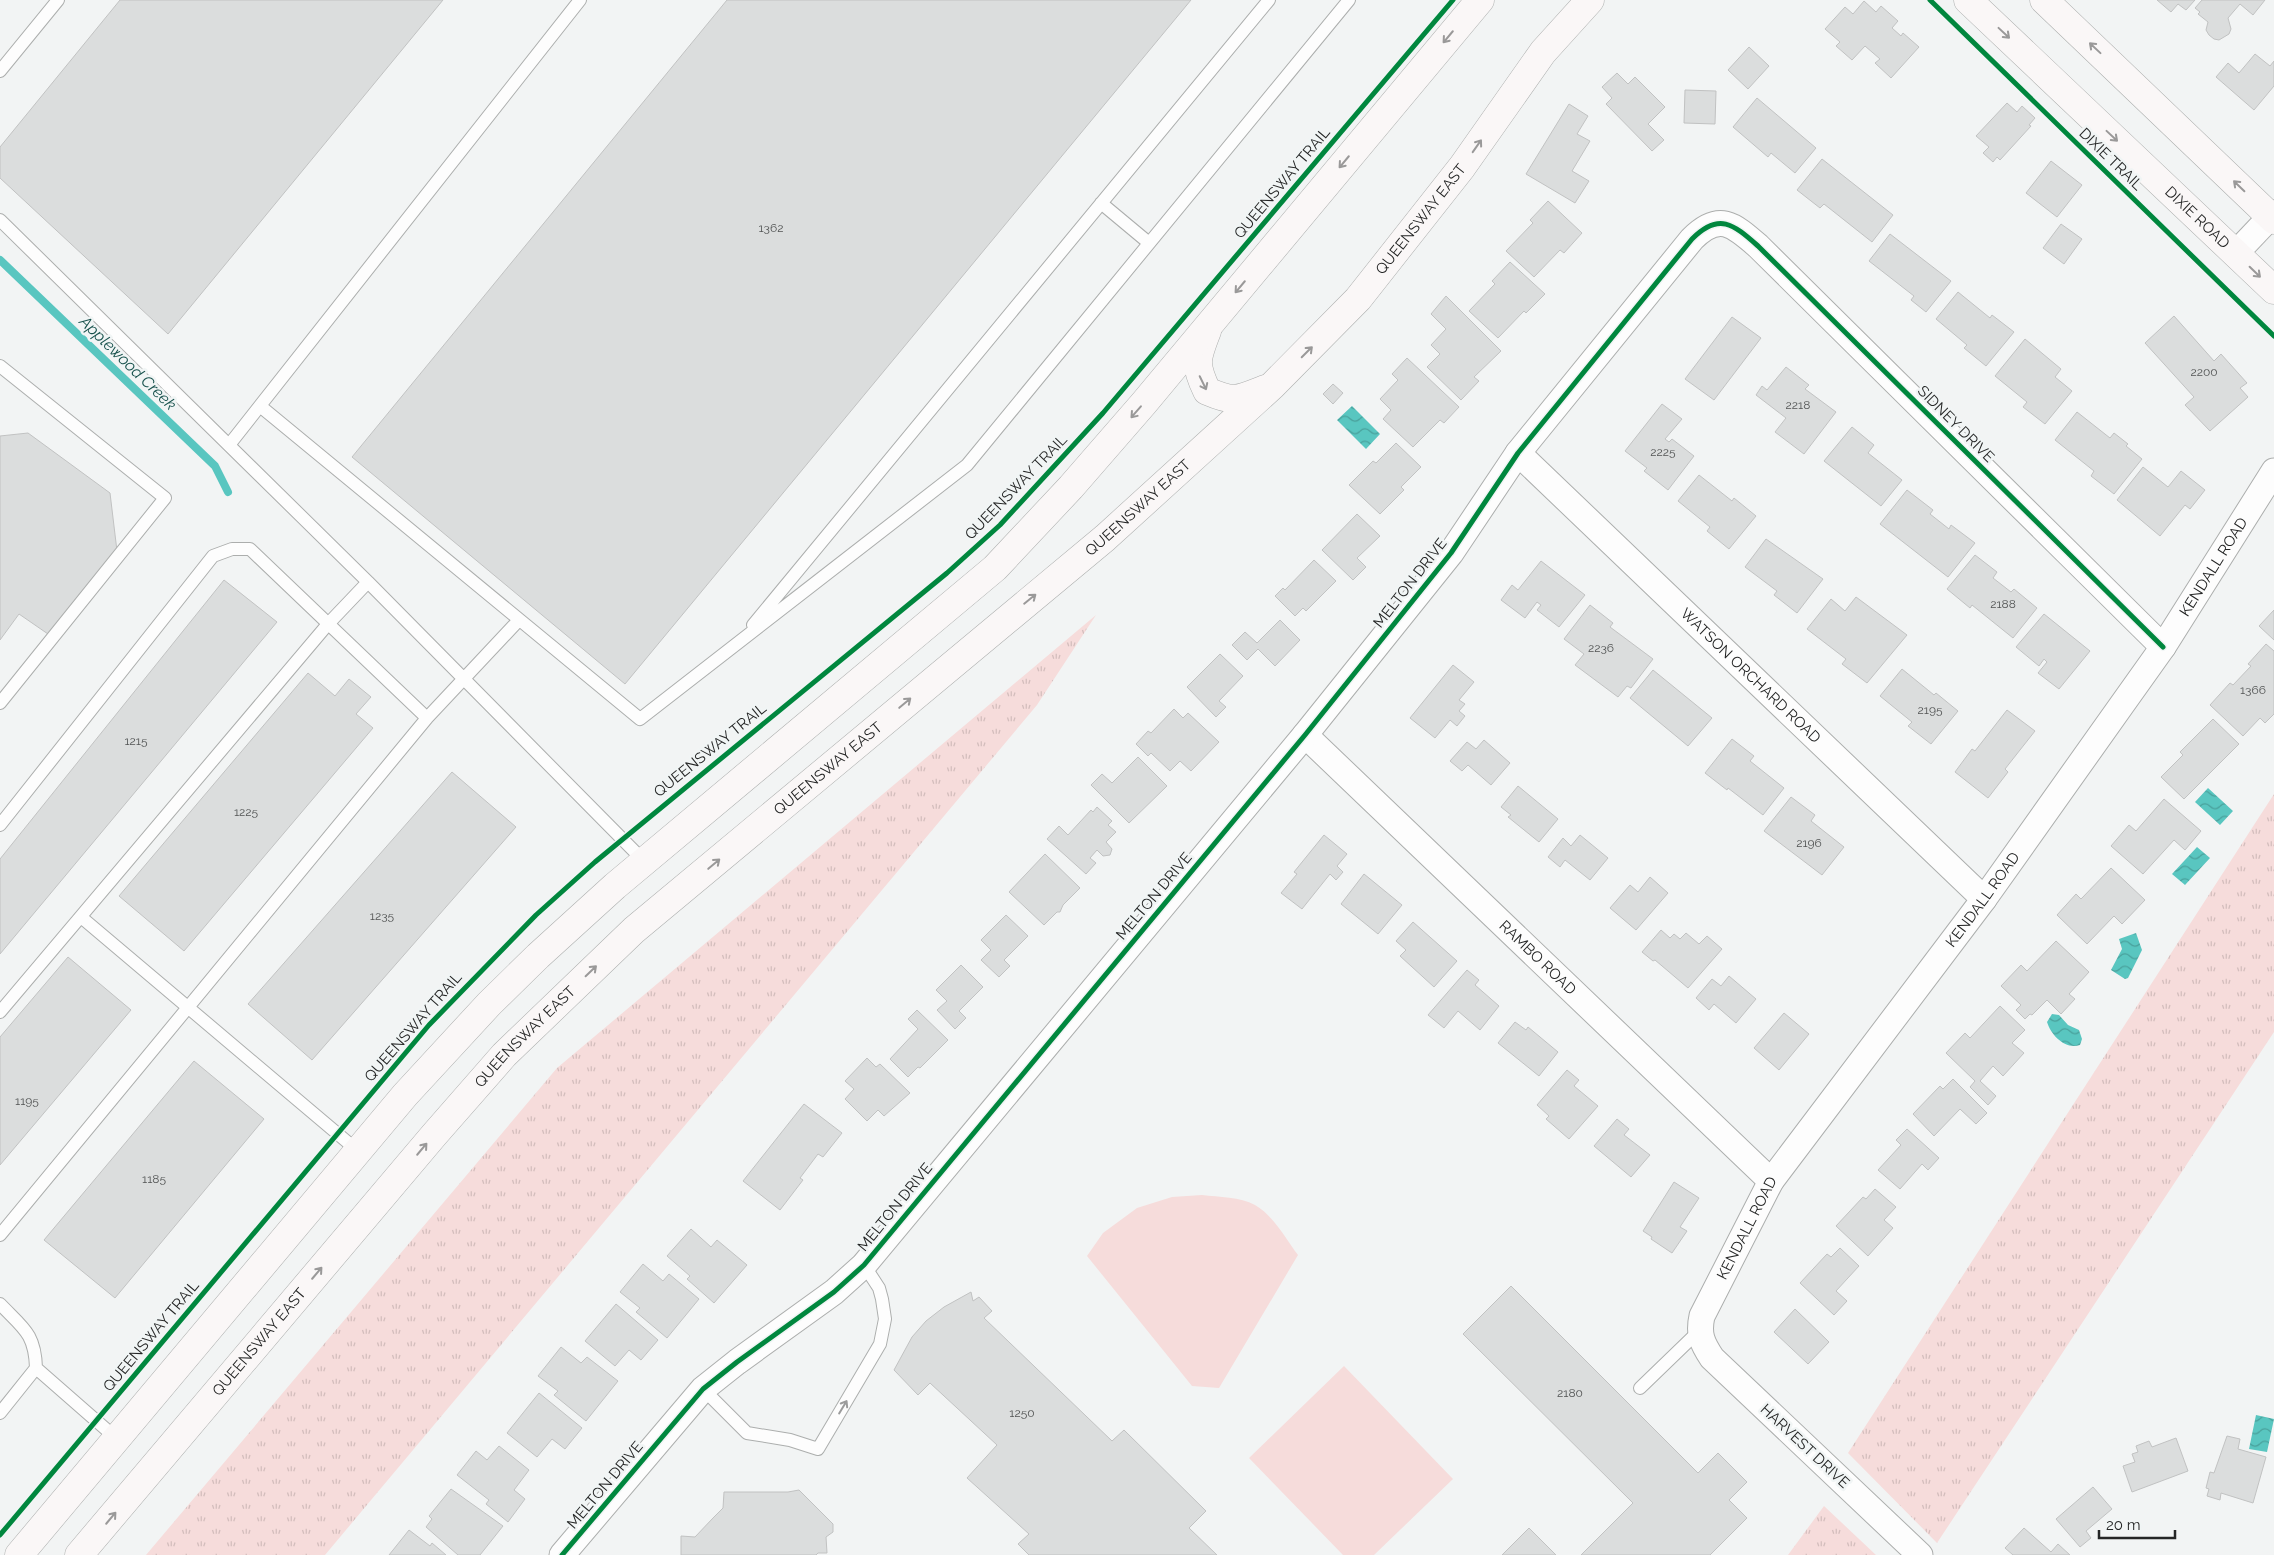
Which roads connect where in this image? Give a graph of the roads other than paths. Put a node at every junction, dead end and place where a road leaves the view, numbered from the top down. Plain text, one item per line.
1 (58, 0) edge
2 (580, 0) edge
3 (1269, 0) edge
4 (1349, 0) edge
5 (1480, 0) edge
6 (1563, 0) edge
7 (1590, 0) edge
8 (1968, 0) edge
9 (2044, 0) edge
10 (1543, 52) junction
11 (0, 71) edge
12 (1101, 203) junction
13 (2273, 217) edge
14 (0, 220) edge
15 (1727, 224) joint
16 (1149, 243) junction
17 (2236, 253) junction
18 (2274, 290) edge
19 (1211, 321) junction
20 (0, 366) edge
21 (1272, 386) junction
22 (260, 406) junction
23 (229, 445) junction
24 (1518, 453) junction
25 (2274, 471) edge
26 (368, 582) junction
27 (520, 620) junction
28 (328, 624) junction
29 (738, 642) junction
30 (2163, 647) junction
31 (465, 679) junction
32 (0, 702) edge
33 (427, 718) junction
34 (1305, 735) junction
35 (0, 825) edge
36 (644, 861) junction
37 (1984, 899) junction
38 (81, 917) junction
39 (188, 1007) junction
40 (0, 1012) edge
41 (358, 1151) junction
42 (1771, 1181) junction
43 (0, 1235) edge
44 (864, 1265) junction
45 (0, 1304) edge
46 (1699, 1330) junction
47 (36, 1368) junction
48 (1640, 1388) dead end
49 (703, 1389) junction
50 (0, 1413) edge
51 (116, 1438) junction
52 (19, 1555) edge
53 (80, 1555) edge
54 (562, 1555) edge
55 (1920, 1555) edge

1 - 11 lane
2 - 22 lane
3 - 12 lane
4 - 16 lane
5 -> 19 main road
6 - 10 main road
7 - 10 main road, QUEENSWAY EAST
8 -> 17 main road, DIXIE ROAD
13 -> 9 main road
21 -> 10 main road, QUEENSWAY EAST
12 - 16 lane
12 - 29 lane
13 - 17 street
14 - 23 lane
15 - 24 street, MELTON DRIVE
15 - 30 street, SIDNEY DRIVE
16 - 29 lane
17 -> 18 main road, DIXIE ROAD
19 -> 21 main road
19 -> 36 main road
20 - 32 lane
53 -> 21 main road, QUEENSWAY EAST
22 - 23 lane
22 - 27 lane
23 - 26 lane
24 - 34 street, MELTON DRIVE
24 - 37 street, WATSON ORCHARD ROAD
25 - 30 street, KENDALL ROAD
26 - 28 lane
26 - 31 lane
27 - 29 lane
27 - 31 lane
28 - 33 lane
28 - 35 lane
28 - 38 lane
30 - 37 street, KENDALL ROAD
31 - 33 lane
31 - 36 lane
33 - 39 lane
34 - 42 street, RAMBO ROAD
34 - 44 street, MELTON DRIVE
36 - 41 main road
37 - 42 street, KENDALL ROAD
38 - 39 lane
38 - 40 lane
39 - 41 lane
39 - 43 lane
41 - 51 main road
42 - 46 street, KENDALL ROAD
44 - 49 street, MELTON DRIVE
49 -> 44 lane
45 - 47 lane
46 - 48 lane
46 - 55 street, HARVEST DRIVE
47 - 50 lane
47 - 51 lane
49 - 54 street, MELTON DRIVE
51 - 52 main road

